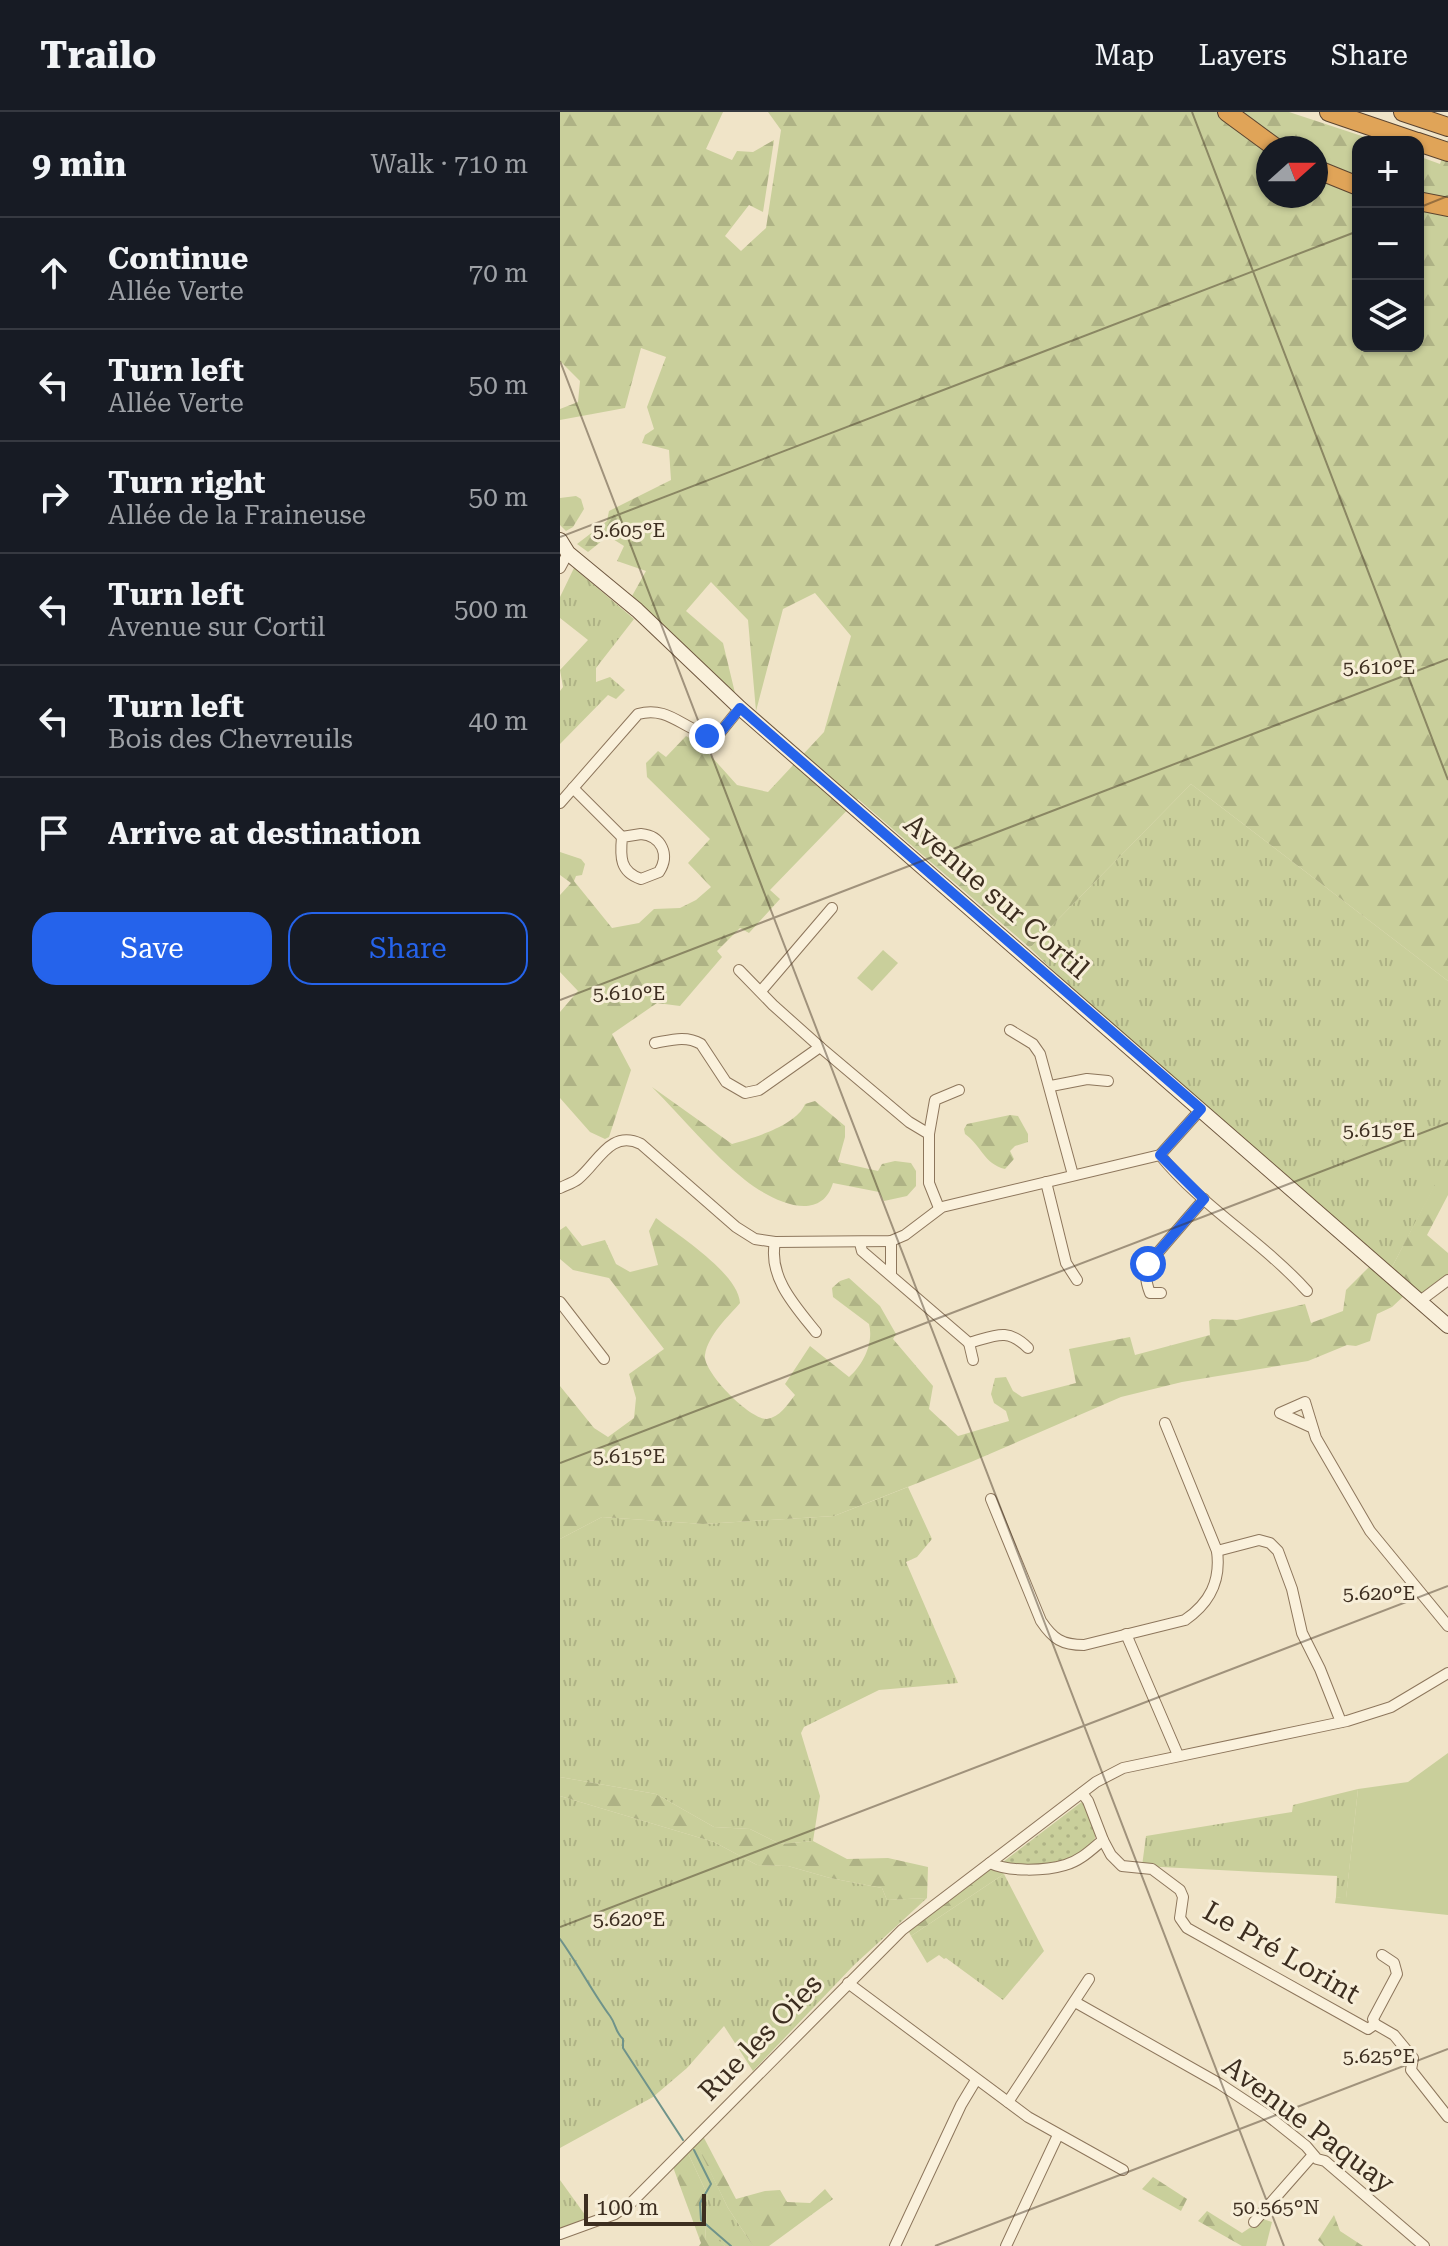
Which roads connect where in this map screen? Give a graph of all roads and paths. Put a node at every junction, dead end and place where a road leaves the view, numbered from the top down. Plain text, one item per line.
1 (1227, 112) edge
2 (1329, 112) edge
3 (1403, 112) edge
4 (1448, 127) edge
5 (1260, 136) edge
6 (1400, 136) edge
7 (1424, 144) edge
8 (1446, 152) edge
9 (1328, 174) edge
10 (1352, 184) edge
11 (1424, 202) edge
12 (1448, 207) edge
13 (560, 540) edge
14 (568, 553) junction
15 (560, 568) edge
16 (740, 708) junction
17 (573, 788) junction
18 (560, 803) edge
19 (622, 837) junction
20 (832, 908) dead end
21 (739, 970) dead end
22 (761, 991) junction
23 (1010, 1030) dead end
24 (655, 1043) dead end
25 (820, 1047) junction
26 (1108, 1081) dead end
27 (1051, 1086) junction
28 (959, 1090) dead end
29 (1201, 1109) junction
30 (929, 1134) junction
31 (1160, 1155) junction
32 (1073, 1175) junction
33 (1046, 1182) junction
34 (560, 1188) edge
35 (1204, 1199) junction
36 (939, 1208) junction
37 (891, 1241) junction
38 (775, 1242) junction
39 (860, 1243) junction
40 (891, 1274) junction
41 (1077, 1280) dead end
42 (1448, 1280) edge
43 (1307, 1291) dead end
44 (1161, 1293) dead end
45 (1420, 1301) junction
46 (560, 1302) edge
47 (1448, 1326) edge
48 (816, 1332) dead end
49 (969, 1343) junction
50 (1028, 1348) dead end
51 (604, 1359) dead end
52 (973, 1360) dead end
53 (1165, 1423) dead end
54 (1313, 1428) dead end
55 (991, 1499) dead end
56 (1217, 1551) junction
57 (1448, 1626) edge
58 (1126, 1634) junction
59 (1448, 1673) edge
60 (1341, 1722) junction
61 (1178, 1755) junction
62 (1082, 1793) junction
63 (1103, 1840) junction
64 (990, 1863) junction
65 (1382, 1955) dead end
66 (1089, 1979) dead end
67 (848, 1983) junction
68 (1075, 2002) junction
69 (1375, 2024) junction
70 (976, 2080) junction
71 (1008, 2102) junction
72 (1448, 2117) edge
73 (1058, 2135) junction
74 (1312, 2156) junction
75 (1123, 2170) dead end
76 (1254, 2222) dead end
77 (560, 2234) edge
78 (895, 2246) edge
79 (1006, 2246) edge
80 (1424, 2246) edge

1 - 5 highway
2 - 6 highway
3 - 4 highway
7 - 8 highway
9 - 10 highway
11 - 12 highway
13 - 14 main road, Avenue sur Cortil
14 - 15 street
14 - 16 main road, Avenue sur Cortil
16 - 17 street
16 - 29 main road, Avenue sur Cortil
17 - 18 street
17 - 19 street
19 - 19 street
20 - 22 street
21 - 22 street
22 - 25 street
23 - 27 street
24 - 25 street
25 - 30 street
26 - 27 street
27 - 32 street
28 - 30 street
29 - 31 street
29 - 45 main road, Avenue sur Cortil
30 - 36 street
31 - 32 street
31 - 35 street
32 - 33 street
33 - 36 street
33 - 41 street
34 - 38 street
35 - 43 street
35 - 44 street
36 - 37 street
37 - 39 street
37 - 40 street
38 - 39 street
38 - 48 street
39 - 40 street
40 - 49 street
42 - 45 street
45 - 47 main road, Avenue sur Cortil
46 - 51 street
49 - 50 street
49 - 52 street
53 - 56 street
54 - 57 street
55 - 58 street
56 - 58 street
56 - 60 street
58 - 61 street
59 - 60 street, Rue les Oies
60 - 61 street, Rue les Oies
61 - 62 street, Rue les Oies
62 - 63 street
62 - 64 street, Rue les Oies
63 - 64 street
63 - 69 street, Le Pré Lorint
64 - 67 street, Rue les Oies
65 - 69 street, Le Pré Lorint
66 - 68 street
67 - 70 street
67 - 77 street, Rue les Oies
68 - 71 street
68 - 74 street, Avenue Paquay
69 - 72 street, Le Pré Lorint
70 - 71 street
70 - 78 street
71 - 73 street
73 - 75 street
73 - 79 street
74 - 76 street
74 - 80 street, Avenue Paquay

